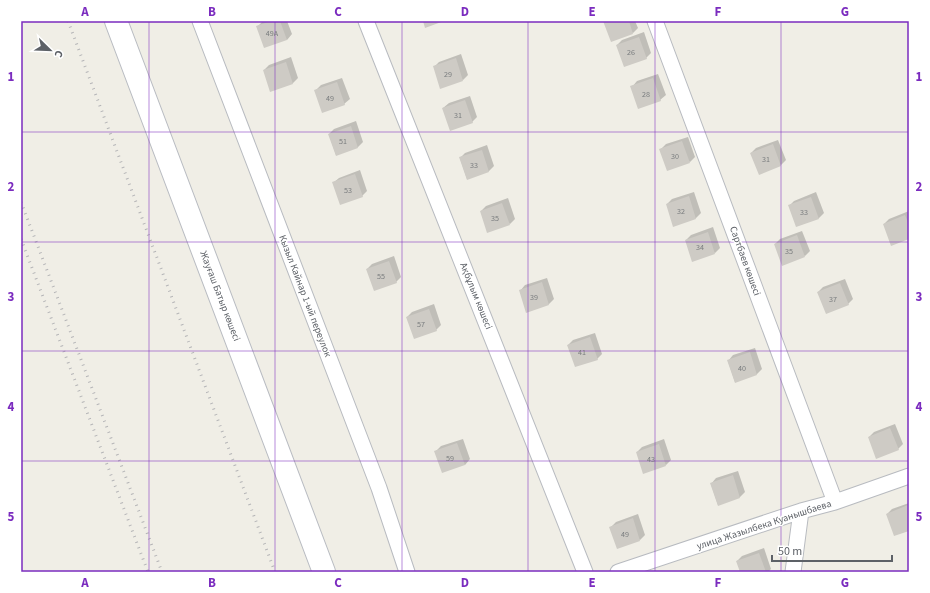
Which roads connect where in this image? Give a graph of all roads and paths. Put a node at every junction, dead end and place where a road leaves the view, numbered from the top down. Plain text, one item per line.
1 (116, 21) edge
2 (200, 21) edge
3 (366, 21) edge
4 (655, 21) edge
5 (909, 476) edge
6 (835, 502) junction
7 (801, 511) junction
8 (324, 572) edge
9 (407, 572) edge
10 (586, 572) edge
11 (618, 572) edge
12 (793, 572) edge

1 - 8 main road, Жауғаш Батыр көшесі
2 - 9 street, Кызыл Кайнар 1-ый переулок
3 - 10 street, Ақбұлым көшесі
4 - 6 street, Сартбаев көшесі
5 - 6 street, улица Жазылбека Куанышбаева
6 - 7 street, улица Жазылбека Куанышбаева
7 - 11 street, улица Жазылбека Куанышбаева
7 - 12 street

